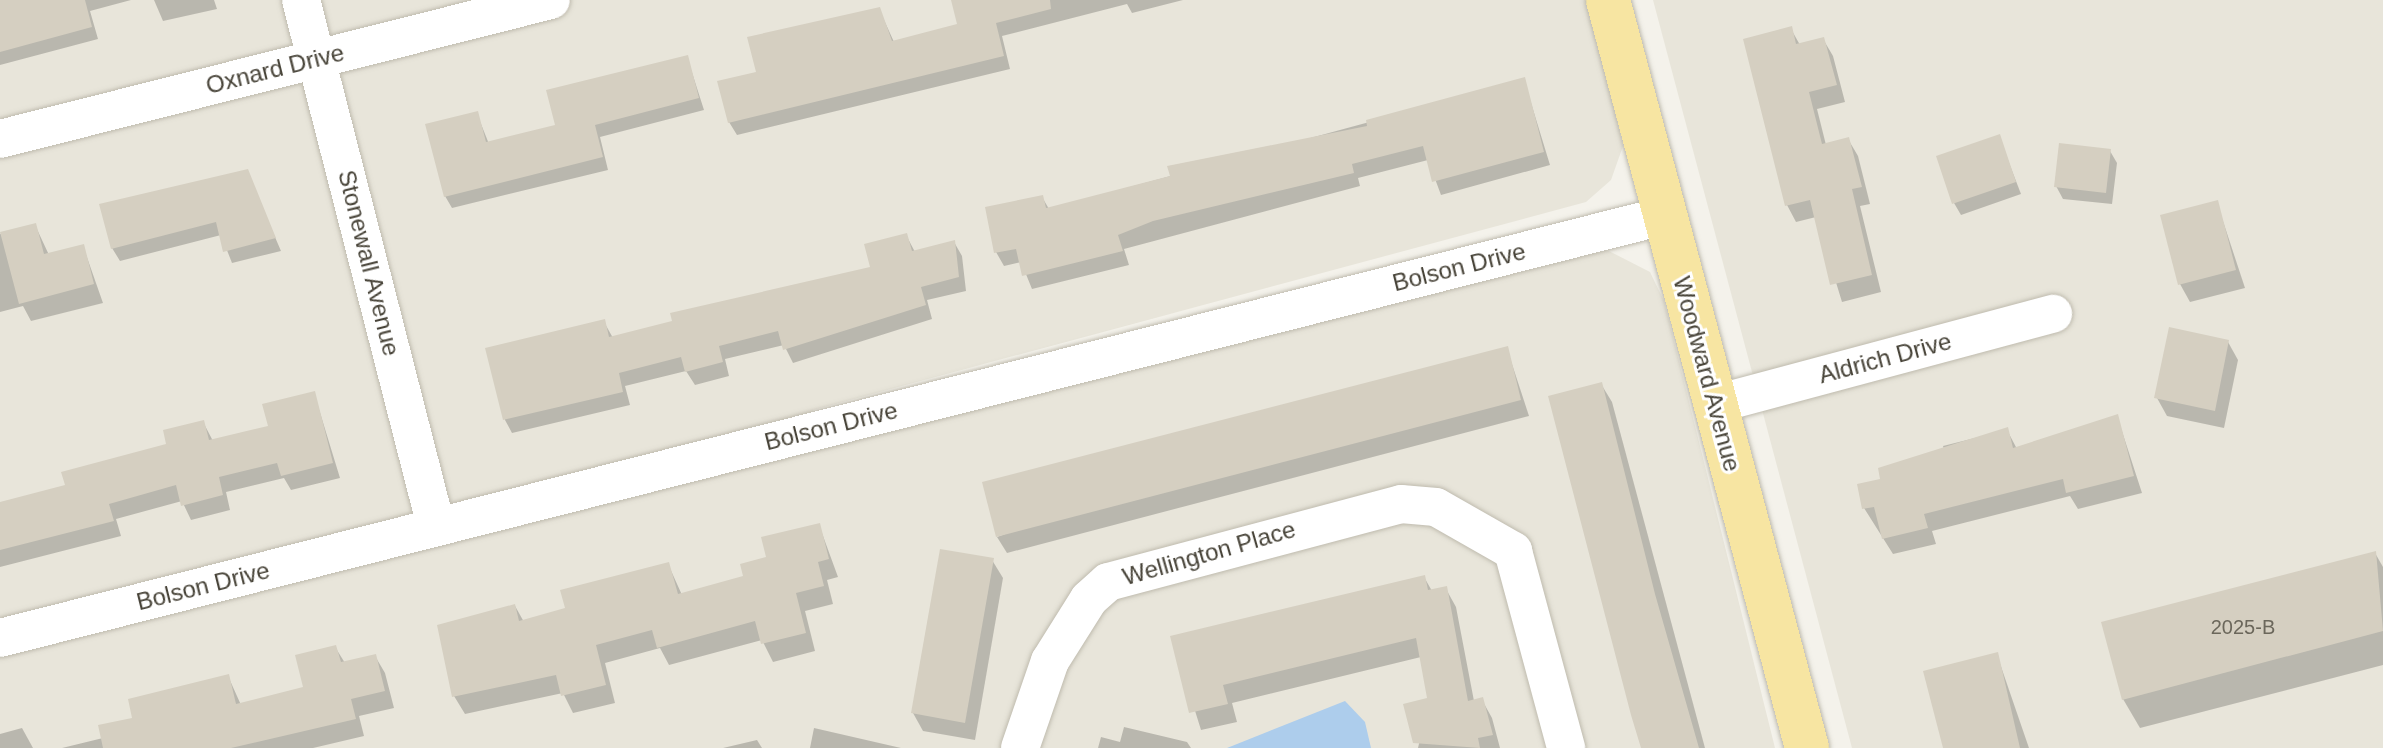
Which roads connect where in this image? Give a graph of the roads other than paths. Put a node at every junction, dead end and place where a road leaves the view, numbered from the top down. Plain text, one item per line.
1 (301, 0) edge
2 (551, 0) edge
3 (1608, 0) edge
4 (316, 58) junction
5 (0, 139) edge
6 (1663, 216) junction
7 (2053, 314) dead end
8 (1716, 404) junction
9 (436, 526) junction
10 (0, 638) edge
11 (1020, 748) edge
12 (1566, 748) edge
13 (1807, 748) edge

1 - 4 street, Stonewall Avenue
2 - 4 street, Oxnard Drive
3 - 6 main road, Woodward Avenue
4 - 5 street, Oxnard Drive
4 - 9 street, Stonewall Avenue
6 - 8 main road, Woodward Avenue
6 - 9 street, Bolson Drive
7 - 8 street, Aldrich Drive
8 - 13 main road, Woodward Avenue
9 - 10 street, Bolson Drive
11 - 12 street, Wellington Place

